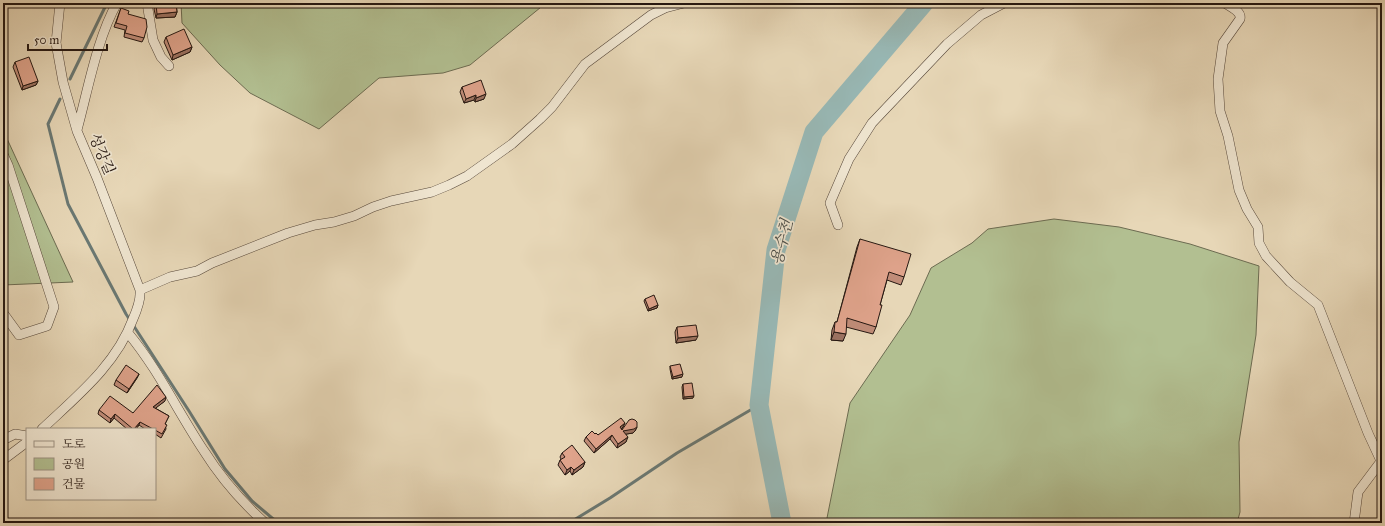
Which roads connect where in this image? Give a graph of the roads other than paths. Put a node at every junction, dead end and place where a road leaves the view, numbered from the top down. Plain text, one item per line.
1 (60, 3) edge
2 (117, 3) edge
3 (147, 3) edge
4 (684, 3) edge
5 (1004, 3) edge
6 (1225, 3) edge
7 (169, 66) dead end
8 (77, 131) junction
9 (3, 154) edge
10 (838, 226) dead end
11 (140, 290) junction
12 (3, 313) edge
13 (129, 332) junction
14 (43, 428) edge
15 (26, 436) edge
16 (3, 440) edge
17 (26, 443) edge
18 (3, 460) edge
19 (1382, 460) edge
20 (265, 523) edge
21 (1354, 523) edge

1 - 8 street, 성강길
2 - 8 street
3 - 7 street
4 - 11 street
5 - 10 street
6 - 19 street
8 - 11 street, 성강길
9 - 12 street
11 - 13 street, 성강길
13 - 14 street
13 - 20 street
15 - 16 street
17 - 18 street
19 - 21 street

